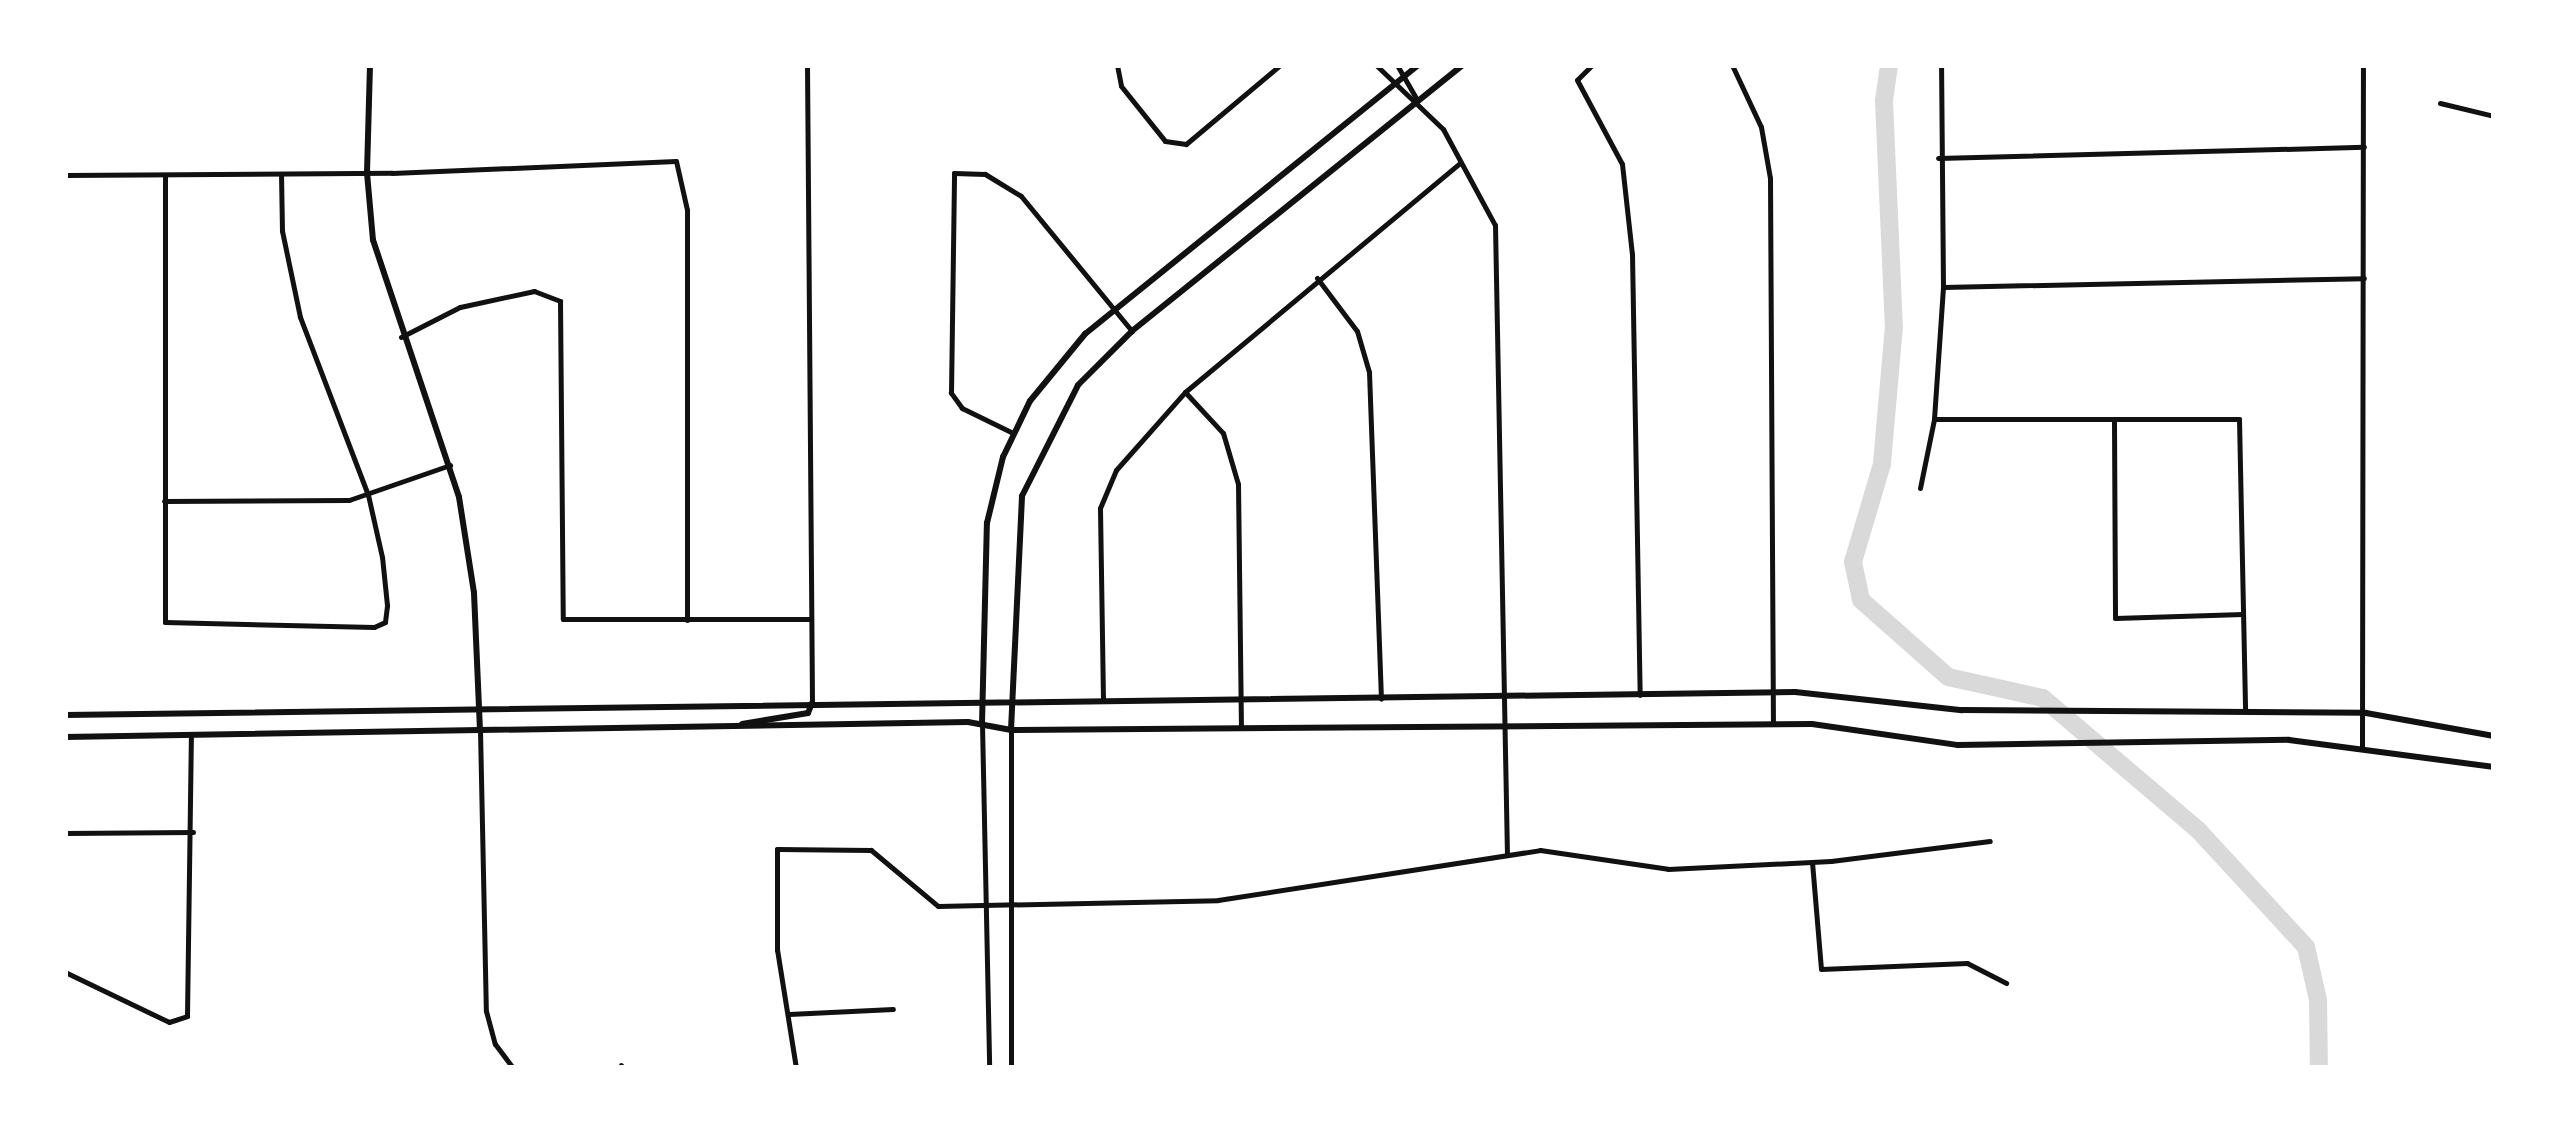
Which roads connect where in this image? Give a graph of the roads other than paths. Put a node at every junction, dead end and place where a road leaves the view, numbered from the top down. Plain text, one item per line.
1 (370, 65) edge
2 (806, 65) edge
3 (1117, 65) edge
4 (1280, 65) edge
5 (1376, 65) edge
6 (1396, 65) edge
7 (1418, 65) edge
8 (1462, 65) edge
9 (1592, 65) edge
10 (1732, 65) edge
11 (1941, 65) edge
12 (2363, 65) edge
13 (1406, 76) junction
14 (1394, 85) junction
15 (1418, 101) junction
16 (2440, 103) dead end
17 (2494, 116) edge
18 (2364, 148) junction
19 (1938, 158) junction
20 (1460, 163) junction
21 (165, 174) junction
22 (281, 174) junction
23 (367, 174) junction
24 (65, 176) edge
25 (1318, 278) junction
26 (2364, 278) junction
27 (1944, 287) junction
28 (1112, 312) junction
29 (1132, 331) junction
30 (401, 337) junction
31 (1184, 392) junction
32 (1934, 419) junction
33 (2114, 421) junction
34 (1013, 433) junction
35 (451, 465) junction
36 (1920, 488) dead end
37 (368, 496) junction
38 (164, 501) junction
39 (2242, 614) junction
40 (810, 619) junction
41 (687, 620) junction
42 (1772, 692) junction
43 (1640, 695) junction
44 (1382, 698) junction
45 (1503, 698) junction
46 (1103, 700) junction
47 (1240, 700) junction
48 (982, 701) junction
49 (1012, 701) junction
50 (812, 703) junction
51 (479, 708) junction
52 (2245, 710) junction
53 (2366, 713) junction
54 (65, 715) edge
55 (982, 724) junction
56 (1772, 724) junction
57 (1504, 725) junction
58 (726, 728) junction
59 (1241, 728) junction
60 (480, 730) junction
61 (1011, 730) junction
62 (191, 735) junction
63 (2494, 736) edge
64 (65, 738) edge
65 (2362, 747) junction
66 (2494, 767) edge
67 (192, 832) junction
68 (65, 833) edge
69 (1990, 840) dead end
70 (1507, 853) junction
71 (1812, 862) junction
72 (986, 904) junction
73 (1012, 904) junction
74 (65, 972) edge
75 (2006, 982) dead end
76 (892, 1009) dead end
77 (790, 1014) junction
78 (513, 1068) edge
79 (796, 1068) edge
80 (989, 1068) edge
81 (1011, 1068) edge

1 - 23 main road
2 - 40 street
3 - 4 street
5 - 14 street
6 - 13 street
7 - 13 main road
8 - 15 main road
9 - 43 street
10 - 42 street
11 - 19 street
12 - 18 street
13 - 14 main road
13 - 15 street
14 - 15 street
14 - 28 main road
15 - 20 street
15 - 29 main road
16 - 17 street
18 - 19 street
18 - 26 street
19 - 27 street
20 - 25 street
20 - 45 street
21 - 22 street
21 - 24 street
21 - 38 street
22 - 23 street
22 - 37 street
23 - 30 main road
23 - 41 street
25 - 31 street
25 - 44 street
26 - 27 street
26 - 53 street
27 - 32 street
28 - 29 street
28 - 34 main road
28 - 34 street
29 - 49 main road
30 - 35 main road
30 - 41 street
31 - 46 street
31 - 47 street
32 - 33 street
32 - 36 street
33 - 39 street
33 - 39 street
34 - 48 main road
35 - 37 street
35 - 51 main road
37 - 38 street
37 - 38 street
39 - 52 street
40 - 41 street
40 - 50 street
42 - 43 main road
42 - 52 main road
42 - 56 street
43 - 45 main road
44 - 45 main road
44 - 47 main road
45 - 57 street
46 - 47 main road
46 - 49 main road
47 - 59 street
48 - 49 main road
48 - 50 main road
48 - 55 main road
49 - 61 main road
50 - 51 main road
50 - 58 main road
51 - 54 main road
51 - 60 main road
52 - 53 main road
53 - 63 main road
53 - 65 street
55 - 58 main road
55 - 61 main road
55 - 72 street
56 - 57 main road
56 - 65 main road
57 - 59 main road
57 - 70 street
58 - 60 main road
59 - 61 main road
60 - 62 main road
60 - 78 street
61 - 73 street
62 - 64 main road
62 - 67 street
65 - 66 main road
67 - 68 street
67 - 74 street
69 - 71 street
70 - 71 street
70 - 73 street
71 - 75 street
72 - 73 street
72 - 77 street
72 - 80 street
73 - 81 street
76 - 77 street
77 - 79 street

